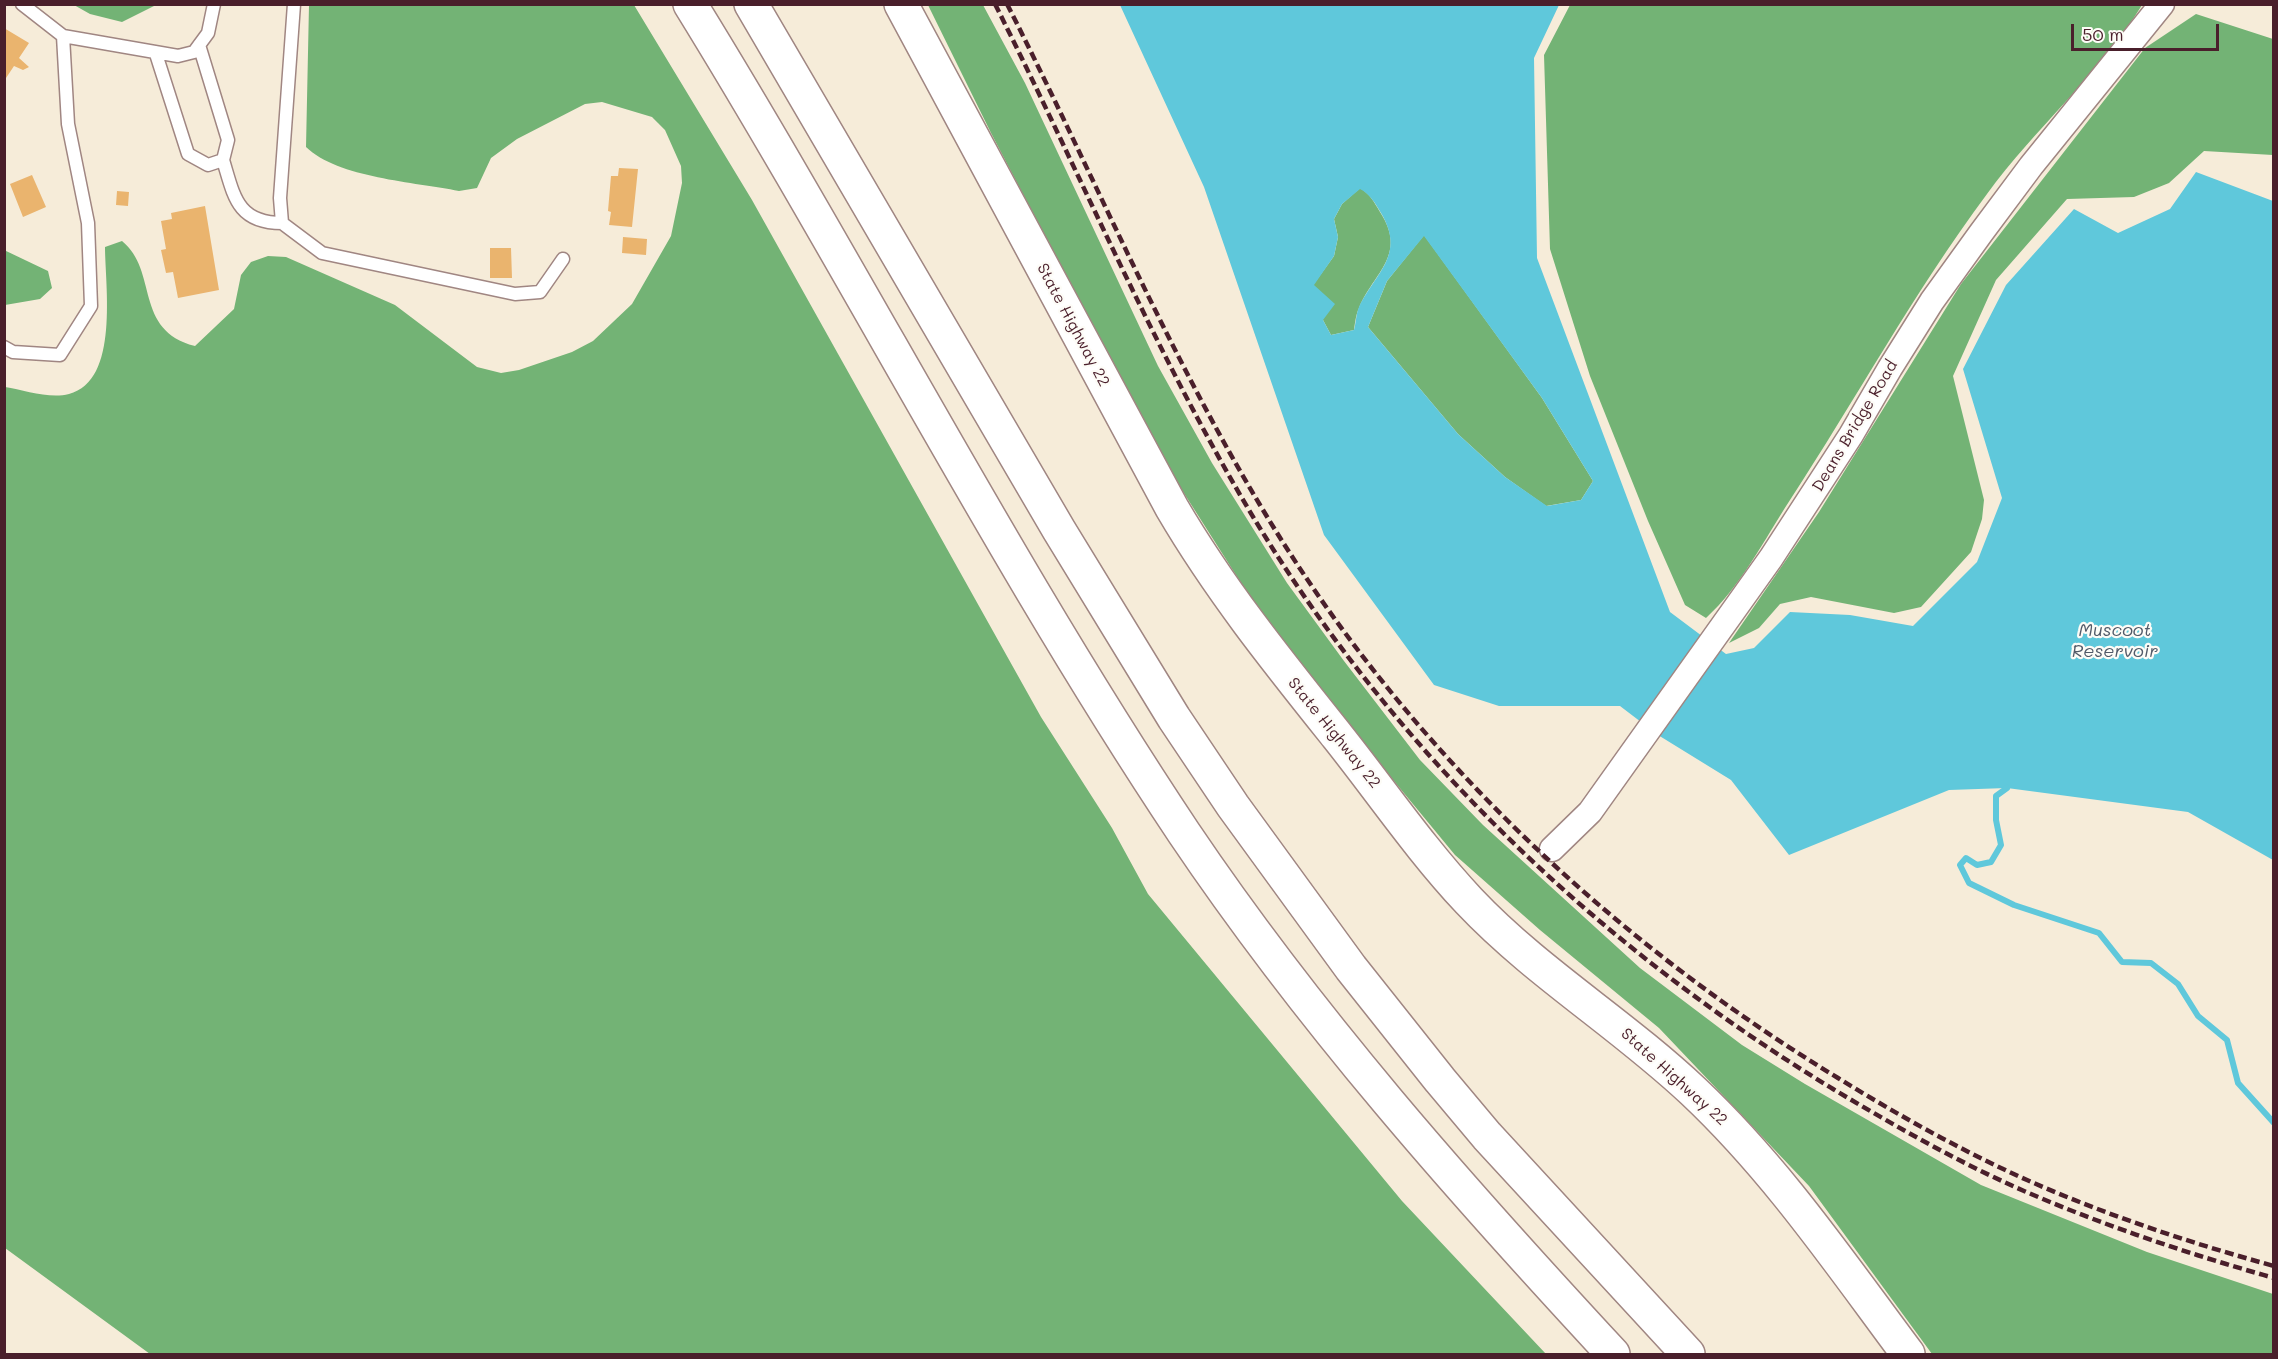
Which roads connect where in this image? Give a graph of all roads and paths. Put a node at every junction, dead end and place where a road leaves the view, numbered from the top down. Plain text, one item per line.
1 (22, 4) edge
2 (214, 4) edge
3 (294, 4) edge
4 (690, 4) edge
5 (751, 4) edge
6 (901, 4) edge
7 (2162, 4) edge
8 (63, 36) junction
9 (199, 45) junction
10 (156, 54) junction
11 (223, 160) junction
12 (282, 223) junction
13 (563, 259) dead end
14 (4, 347) edge
15 (1552, 849) dead end
16 (1613, 1354) edge
17 (1688, 1354) edge
18 (1908, 1354) edge

1 - 8 lane
2 - 9 lane
3 - 12 lane
4 - 16 main road
5 - 17 main road
6 - 18 main road, State Highway 22
7 - 15 street, Deans Bridge Road
8 - 10 lane
8 - 14 lane
9 - 10 lane
9 - 11 lane
10 - 11 lane
11 - 12 lane
12 - 13 lane

